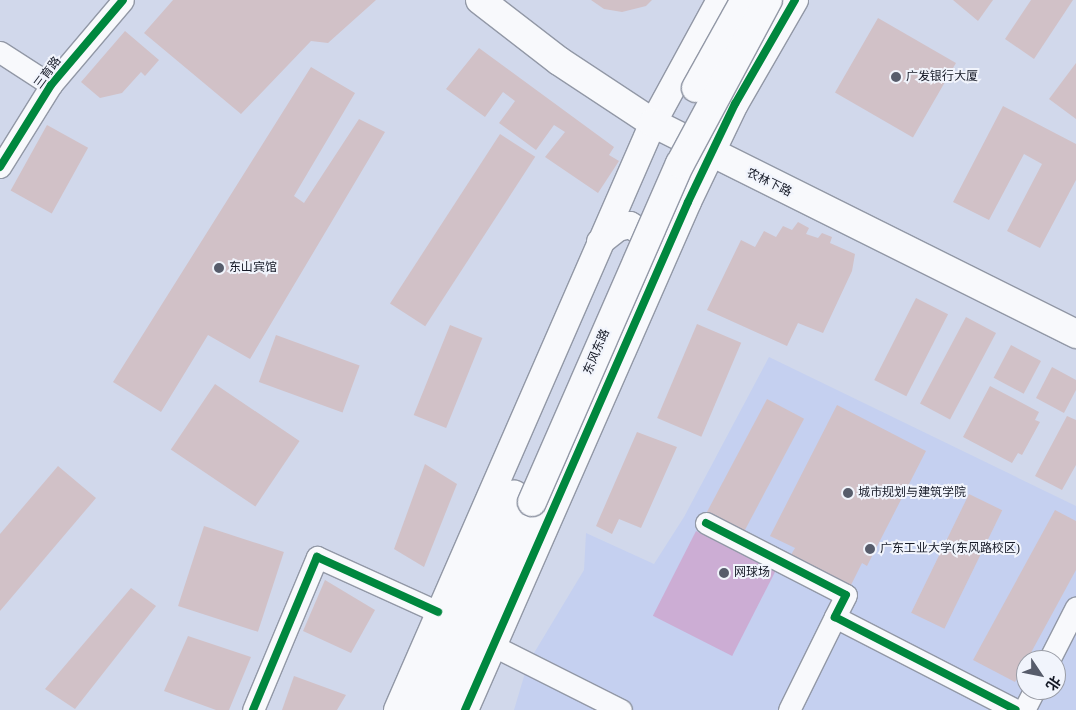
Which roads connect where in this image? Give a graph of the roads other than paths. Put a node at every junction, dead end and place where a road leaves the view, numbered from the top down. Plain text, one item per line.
1 (123, 0) edge
2 (480, 0) edge
3 (504, 0) edge
4 (720, 0) edge
5 (745, 0) edge
6 (768, 0) edge
7 (795, 0) edge
8 (0, 52) edge
9 (51, 85) junction
10 (656, 116) junction
11 (714, 147) junction
12 (0, 167) edge
13 (600, 242) junction
14 (660, 265) junction
15 (1076, 318) edge
16 (1076, 334) edge
17 (523, 498) junction
18 (706, 523) dead end
19 (1076, 607) edge
20 (438, 612) junction
21 (835, 617) junction
22 (494, 646) junction
23 (1055, 650) edge
24 (254, 710) edge
25 (397, 710) edge
26 (420, 710) edge
27 (441, 710) edge
28 (465, 710) edge
29 (621, 710) edge
30 (789, 710) edge
31 (1016, 710) edge

1 - 9 street, 三育路
2 - 10 main road, 农林下路
3 - 10 main road, 农林下路
4 - 10 street
5 - 17 main road, 东风东路, bridge
6 - 17 main road, 东风东路, bridge
7 - 11 street
8 - 9 street
9 - 12 street, 三育路
10 - 11 main road, 农林下路
10 - 13 street
11 - 14 street
11 - 15 main road, 农林下路
11 - 16 main road, 农林下路
13 - 14 street
13 - 20 street
14 - 22 street
17 - 26 main road, 东风东路
17 - 27 main road, 东风东路
18 - 21 street
19 - 23 street
20 - 24 street
20 - 25 street
21 - 30 street
21 - 31 street
22 - 28 street
22 - 29 street

